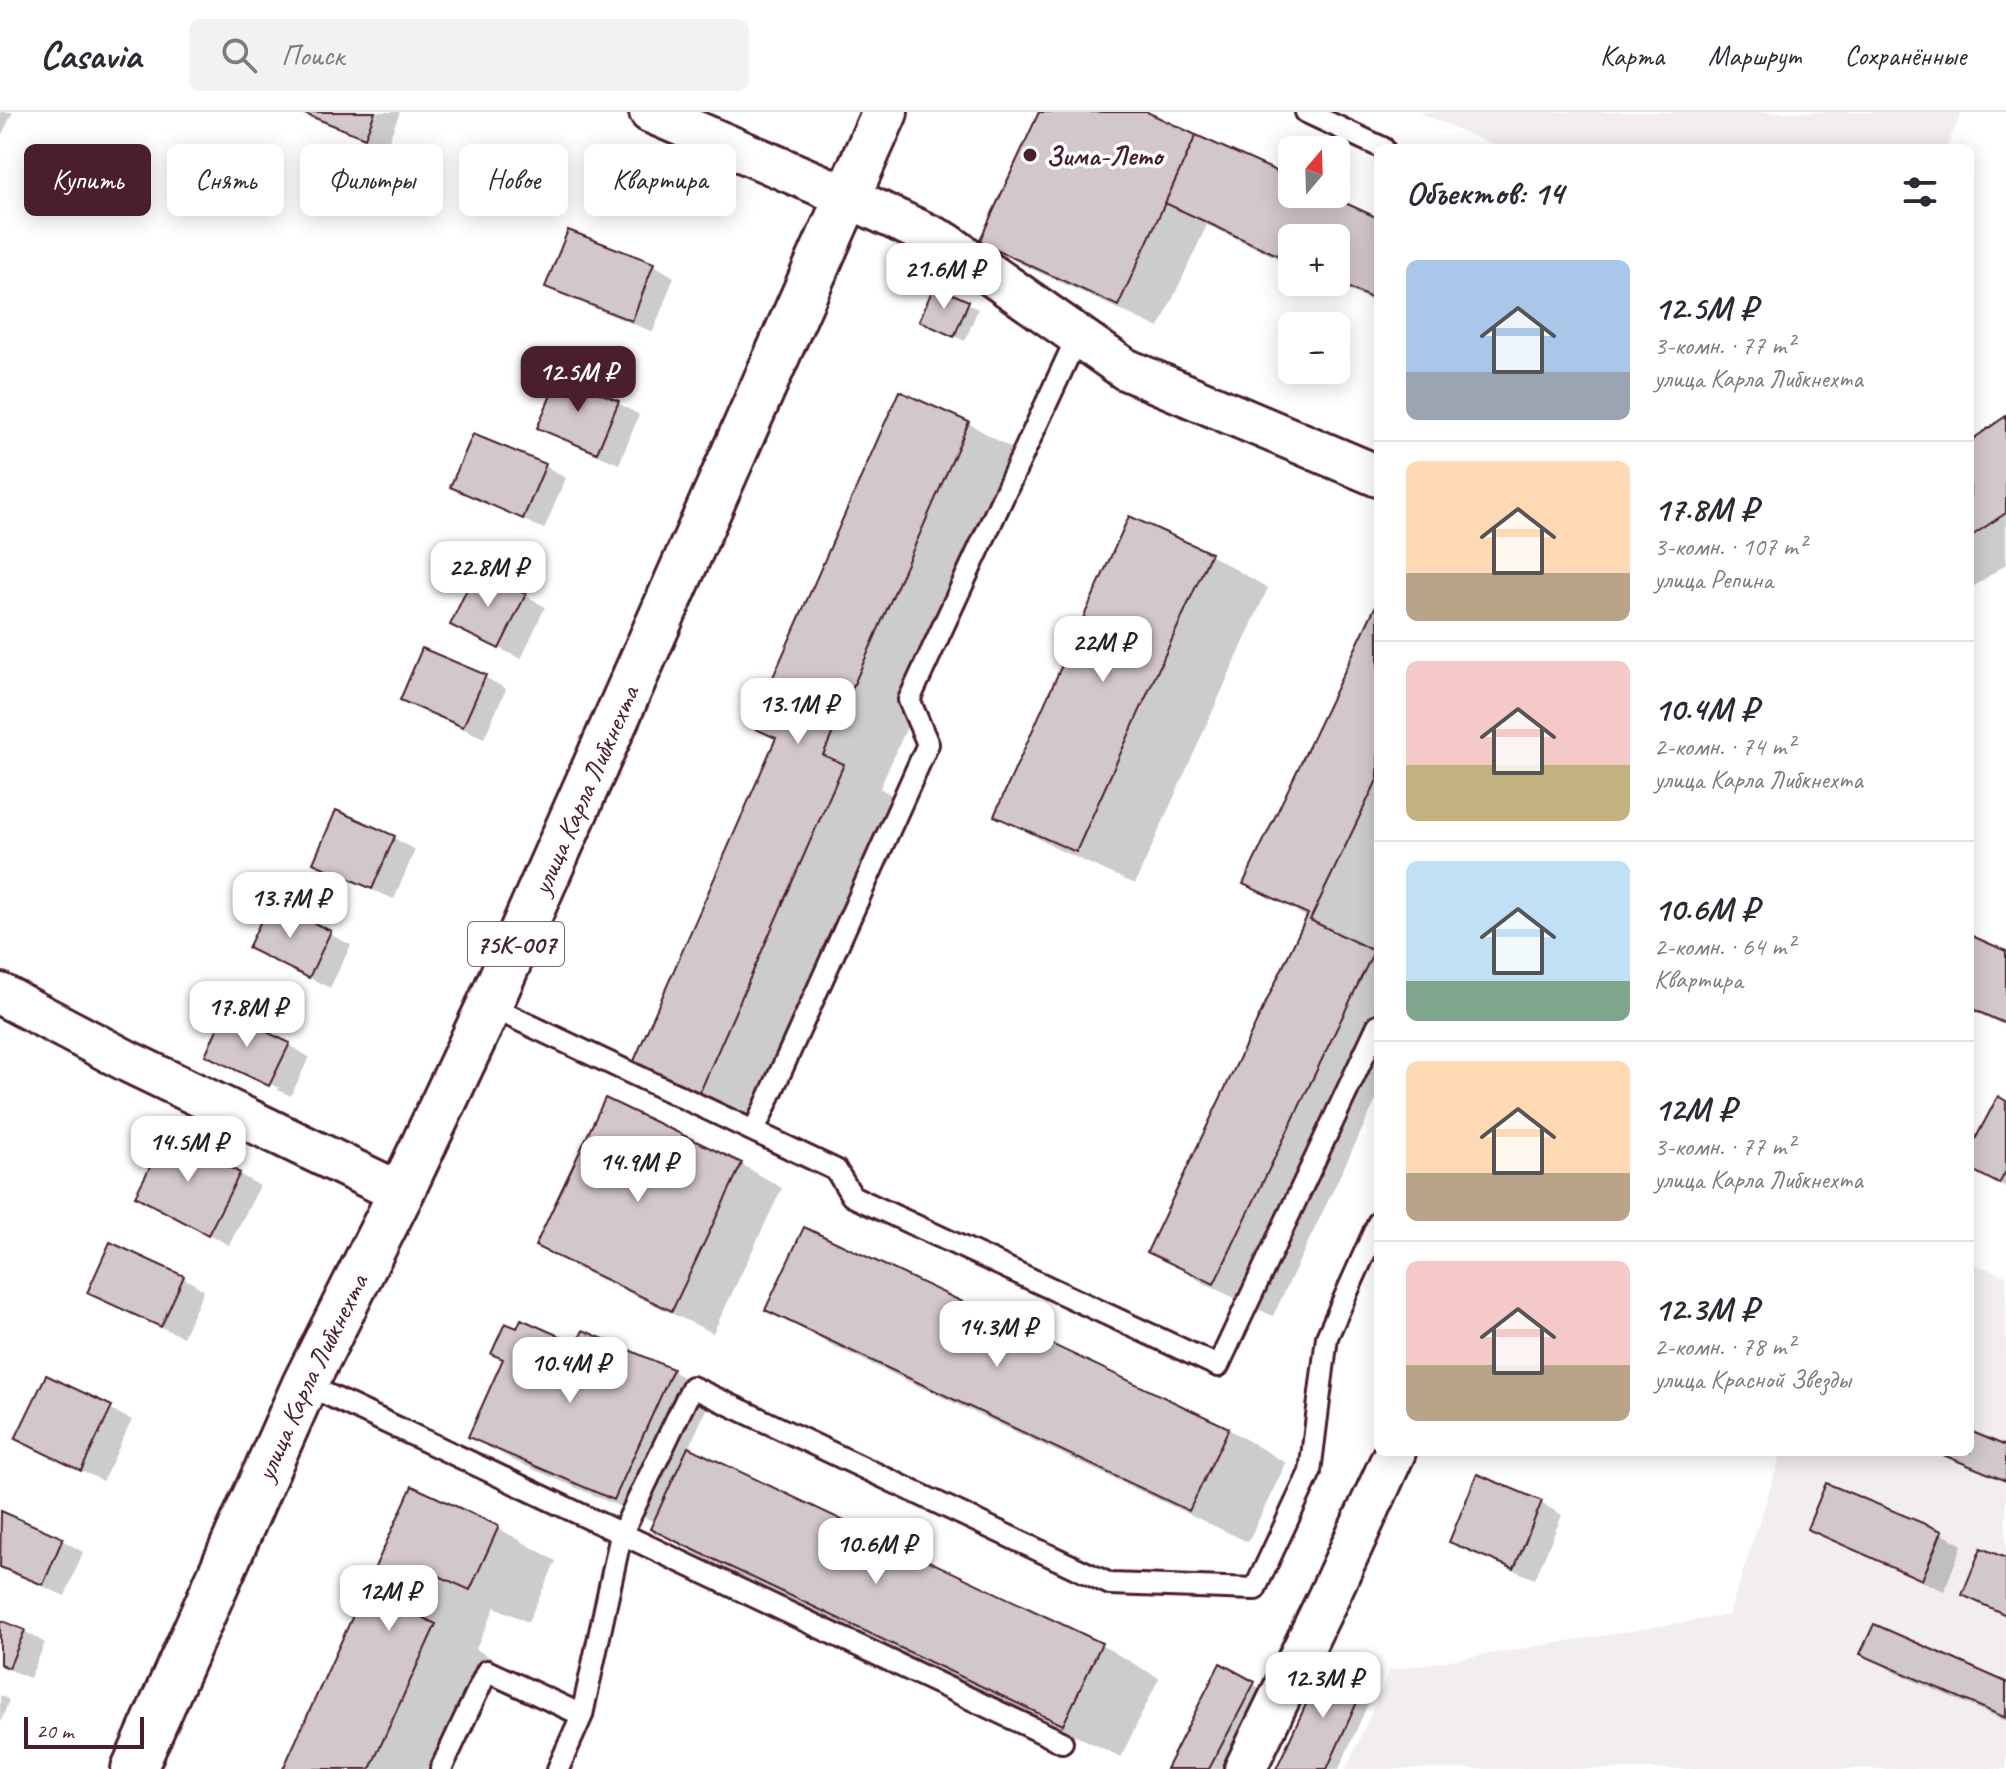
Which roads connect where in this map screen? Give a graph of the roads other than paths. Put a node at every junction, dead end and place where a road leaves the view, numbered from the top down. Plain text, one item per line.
1 (650, 112) edge
2 (885, 112) edge
3 (1306, 112) edge
4 (1374, 144) edge
5 (846, 196) junction
6 (1078, 335) junction
7 (1374, 474) edge
8 (0, 994) edge
9 (489, 1006) junction
10 (1374, 1034) edge
11 (754, 1131) junction
12 (401, 1205) junction
13 (1374, 1232) edge
14 (305, 1384) junction
15 (1393, 1456) edge
16 (621, 1535) junction
17 (582, 1715) junction
18 (1062, 1742) dead end
19 (134, 1769) edge
20 (441, 1769) edge
21 (558, 1769) edge
22 (1245, 1769) edge

1 - 5 street
2 - 5 main road, улица Карла Либкнехта / 75К-007
3 - 4 lane
5 - 6 street
5 - 9 main road, улица Карла Либкнехта / 75К-007
6 - 7 street
6 - 11 lane
8 - 12 street
9 - 11 lane
9 - 12 main road, улица Карла Либкнехта / 75К-007
10 - 11 lane
12 - 14 main road, улица Карла Либкнехта / 75К-007
13 - 16 lane
14 - 16 lane
14 - 19 main road, улица Карла Либкнехта / 75К-007
15 - 22 street
16 - 17 lane
16 - 18 lane
17 - 20 lane
17 - 21 lane

